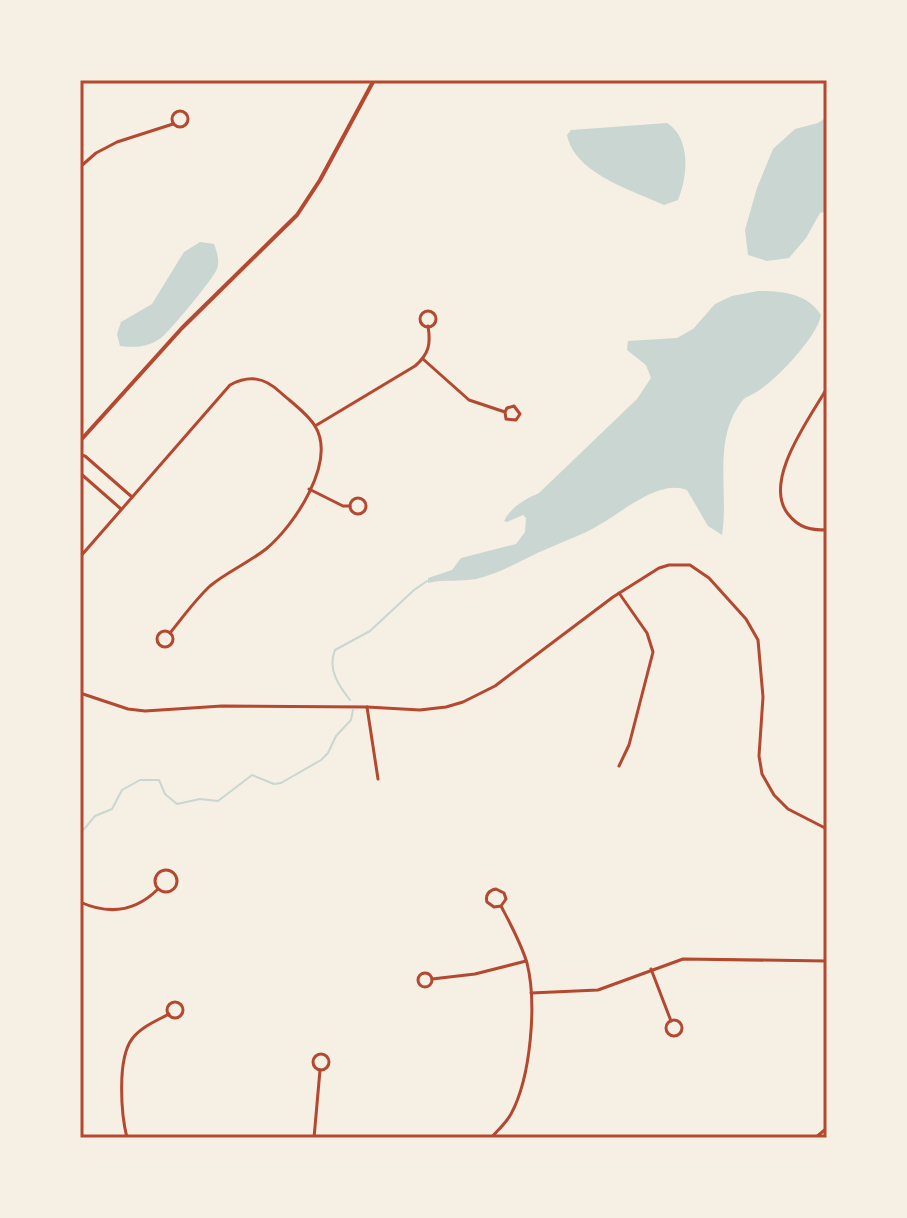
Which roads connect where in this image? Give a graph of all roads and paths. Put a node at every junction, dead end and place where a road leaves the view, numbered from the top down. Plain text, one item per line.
1 (374, 80) edge
2 (173, 124) junction
3 (80, 167) edge
4 (428, 326) dead end
5 (423, 359) junction
6 (827, 388) edge
7 (505, 412) dead end
8 (315, 426) junction
9 (80, 441) edge
10 (80, 455) edge
11 (80, 473) edge
12 (309, 489) junction
13 (132, 497) junction
14 (350, 506) dead end
15 (121, 509) junction
16 (827, 530) edge
17 (80, 557) edge
18 (619, 593) junction
19 (170, 633) dead end
20 (80, 693) edge
21 (367, 707) junction
22 (619, 766) dead end
23 (378, 779) dead end
24 (827, 829) edge
25 (158, 889) junction
26 (80, 902) edge
27 (501, 906) junction
28 (526, 961) junction
29 (827, 961) edge
30 (651, 969) junction
31 (432, 979) dead end
32 (531, 993) junction
33 (169, 1014) dead end
34 (671, 1021) dead end
35 (320, 1070) dead end
36 (827, 1128) edge
37 (127, 1138) edge
38 (314, 1138) edge
39 (491, 1138) edge
40 (815, 1138) edge

1 - 9 main road
2 - 2 street
2 - 3 street
4 - 5 street
5 - 7 street
5 - 8 street
6 - 16 street
8 - 12 street
8 - 13 street
10 - 13 street
11 - 15 street
12 - 14 street
12 - 19 street
13 - 15 street
15 - 17 street
18 - 21 street
18 - 22 street
18 - 24 street
20 - 21 street
21 - 23 street
25 - 25 street
25 - 26 street
27 - 27 street
27 - 28 street
28 - 31 street
28 - 32 street
29 - 30 street
30 - 32 street
30 - 34 street
32 - 39 street
33 - 37 street
35 - 38 street
36 - 40 street

